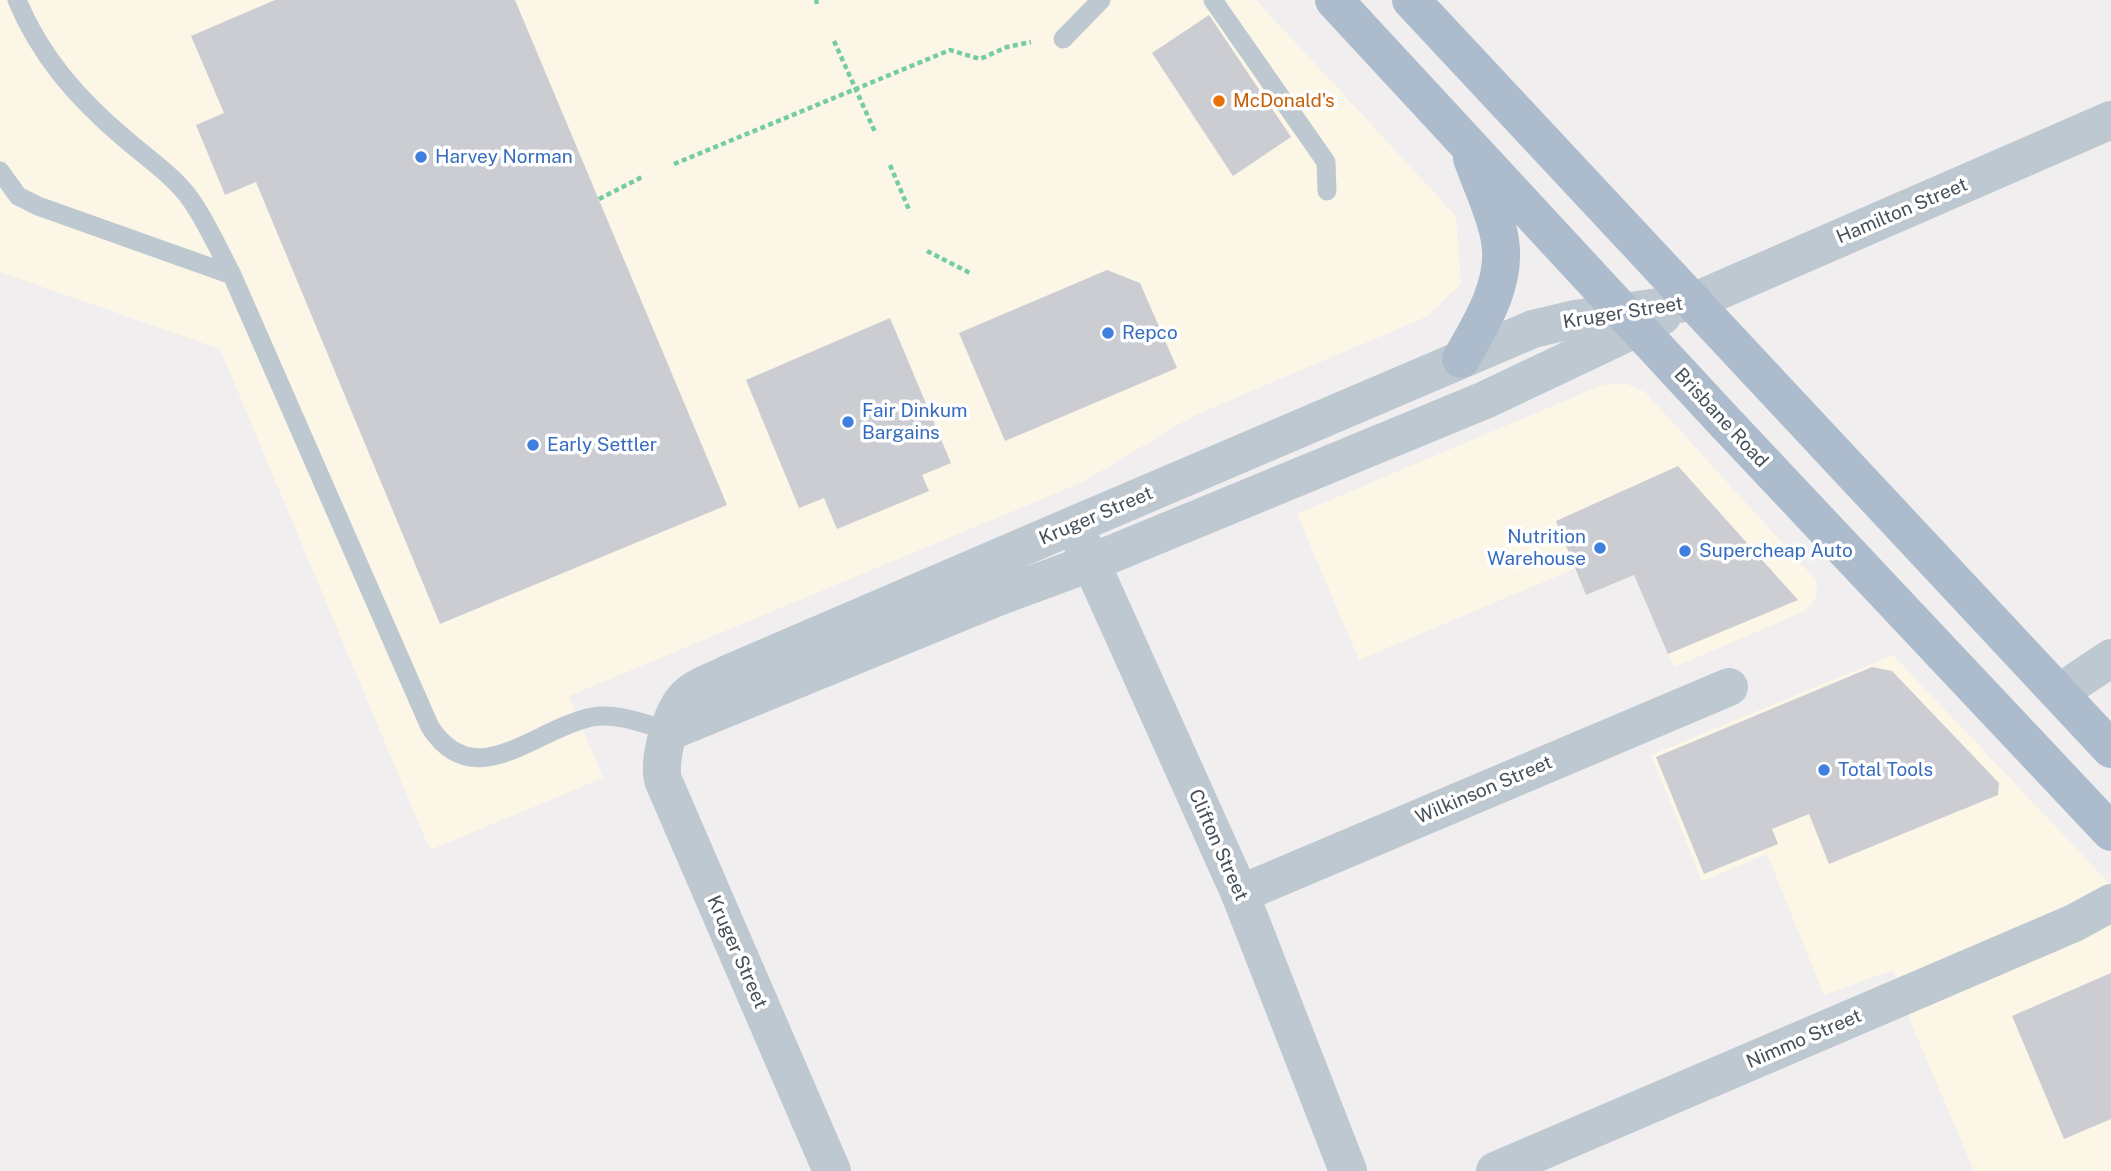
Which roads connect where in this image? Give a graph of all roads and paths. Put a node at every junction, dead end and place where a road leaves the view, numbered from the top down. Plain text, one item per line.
1 (17, 0) edge
2 (1101, 0) edge
3 (1213, 0) edge
4 (1334, 0) edge
5 (1411, 0) edge
6 (1063, 39) dead end
7 (834, 41) dead end
8 (1031, 42) dead end
9 (857, 91) junction
10 (2111, 120) edge
11 (875, 132) dead end
12 (1467, 143) junction
13 (674, 164) dead end
14 (890, 165) dead end
15 (0, 171) edge
16 (642, 177) dead end
17 (1327, 191) dead end
18 (600, 199) dead end
19 (910, 212) dead end
20 (926, 251) dead end
21 (970, 273) dead end
22 (232, 275) junction
23 (1693, 302) junction
24 (1630, 320) junction
25 (1461, 359) junction
26 (1272, 440) junction
27 (1290, 482) junction
28 (1074, 525) junction
29 (1090, 563) junction
30 (2111, 658) edge
31 (1729, 687) dead end
32 (2059, 693) junction
33 (671, 731) junction
34 (2111, 749) edge
35 (2111, 832) edge
36 (1240, 894) junction
37 (2111, 903) edge
38 (832, 1171) edge
39 (1348, 1171) edge
40 (1495, 1171) edge

1 - 22 lane
2 - 6 lane
3 - 17 lane
4 - 12 main road, Brisbane Road
5 - 23 main road
7 - 9 path
8 - 9 path
9 - 11 path
9 - 13 path
10 - 23 street, Hamilton Street
12 - 24 main road, Brisbane Road
12 - 25 main road
14 - 19 path
15 - 22 lane
16 - 18 path
20 - 21 path
22 - 33 lane
23 - 24 street, Kruger Street
23 - 32 main road
24 - 25 street, Kruger Street
24 - 27 street, Kruger Street
24 - 35 main road, Brisbane Road
25 - 26 street, Kruger Street
26 - 27 lane
26 - 28 street, Kruger Street
27 - 29 street, Kruger Street
28 - 29 street, Clifton Street
28 - 33 street, Kruger Street
29 - 33 street, Kruger Street
29 - 36 street, Clifton Street
30 - 32 street
31 - 36 street, Wilkinson Street
32 - 34 main road
33 - 38 street, Kruger Street
36 - 39 street, Clifton Street
37 - 40 street, Nimmo Street

